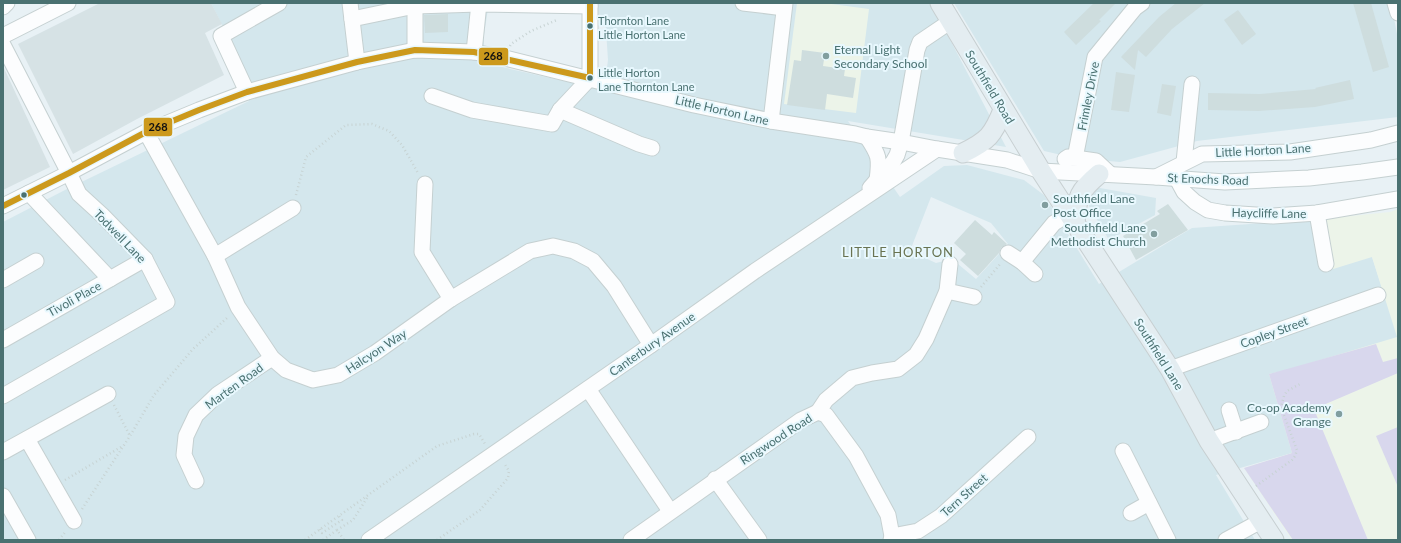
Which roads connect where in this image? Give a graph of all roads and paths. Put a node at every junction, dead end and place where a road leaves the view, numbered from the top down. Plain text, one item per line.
1 (7, 3) edge
2 (68, 3) edge
3 (279, 3) edge
4 (350, 3) edge
5 (743, 3) edge
6 (940, 3) edge
7 (1142, 3) edge
8 (1395, 3) edge
9 (479, 4) edge
10 (512, 4) edge
11 (590, 4) edge
12 (415, 6) junction
13 (784, 6) edge
14 (3, 7) edge
15 (1398, 13) edge
16 (564, 17) dead end
17 (352, 19) junction
18 (951, 21) junction
19 (3, 36) edge
20 (3, 45) edge
21 (415, 50) junction
22 (474, 52) junction
23 (505, 58) junction
24 (357, 62) junction
25 (590, 78) junction
26 (1192, 84) dead end
27 (247, 92) junction
28 (432, 96) dead end
29 (560, 110) junction
30 (1003, 110) junction
31 (771, 122) junction
32 (146, 132) junction
33 (1398, 133) edge
34 (867, 137) junction
35 (901, 142) junction
36 (652, 148) dead end
37 (937, 149) junction
38 (963, 153) junction
39 (1075, 158) junction
40 (1184, 162) junction
41 (1398, 166) edge
42 (1046, 171) junction
43 (69, 173) junction
44 (1104, 174) junction
45 (1156, 177) junction
46 (1177, 179) junction
47 (877, 180) junction
48 (425, 184) joint
49 (29, 193) junction
50 (1398, 199) edge
51 (856, 204) junction
52 (3, 206) edge
53 (293, 208) joint
54 (1318, 213) junction
55 (1072, 218) junction
56 (1008, 253) joint
57 (215, 256) junction
58 (145, 259) junction
59 (36, 261) dead end
60 (1022, 262) junction
61 (950, 264) dead end
62 (1326, 264) dead end
63 (1035, 274) dead end
64 (110, 279) junction
65 (3, 280) edge
66 (948, 291) junction
67 (1378, 295) dead end
68 (974, 297) joint
69 (451, 300) junction
70 (238, 307) junction
71 (3, 340) edge
72 (651, 345) junction
73 (272, 358) junction
74 (1170, 369) junction
75 (1300, 384) dead end
76 (588, 389) junction
77 (108, 394) joint
78 (3, 396) edge
79 (1229, 410) dead end
80 (818, 412) junction
81 (1261, 422) dead end
82 (1236, 432) junction
83 (130, 436) junction
84 (1028, 437) dead end
85 (26, 439) junction
86 (1209, 441) junction
87 (123, 446) junction
88 (1123, 451) dead end
89 (3, 452) edge
90 (494, 454) junction
91 (715, 480) junction
92 (196, 481) dead end
93 (54, 486) junction
94 (1252, 489) dead end
95 (3, 496) edge
96 (368, 496) junction
97 (1150, 503) junction
98 (670, 511) junction
99 (1131, 513) dead end
100 (339, 516) junction
101 (74, 521) junction
102 (1261, 521) junction
103 (330, 528) junction
104 (320, 530) junction
105 (337, 530) junction
106 (333, 533) junction
107 (892, 538) edge
108 (28, 540) edge
109 (59, 540) edge
110 (305, 540) edge
111 (323, 540) edge
112 (344, 540) edge
113 (369, 540) edge
114 (437, 540) edge
115 (631, 540) edge
116 (759, 540) edge
117 (1168, 540) edge
118 (1226, 540) edge
119 (1274, 540) edge

1 - 14 street
2 - 19 street
3 - 27 street
4 - 17 street
5 - 13 street
6 - 18 main road, Southfield Road
7 - 39 street, Frimley Drive
8 - 15 street
9 - 10 street
9 - 12 street
9 - 22 street
10 - 11 street
11 - 25 street
12 - 17 street
12 - 21 street
13 - 31 street
16 - 23 path
17 - 24 street
18 - 30 main road, Southfield Road
18 - 35 street
20 - 43 street, Todwell Lane
21 - 22 street, Little Horton Lane
21 - 24 street, Little Horton Lane
22 - 23 street, Little Horton Lane
23 - 25 street, Little Horton Lane
24 - 27 street, Little Horton Lane
25 - 29 street
25 - 31 street, Little Horton Lane
26 - 40 street
27 - 32 street, Little Horton Lane
28 - 29 street
29 - 36 street
30 - 38 main road
30 - 42 main road, Southfield Road
31 - 34 street, Little Horton Lane
32 - 43 street, Little Horton Lane
32 - 57 street, Halcyon Way
33 - 40 street, Little Horton Lane
34 - 35 street, Little Horton Lane
34 - 47 street
35 - 37 street, Little Horton Lane
35 - 47 street
37 - 38 street, Little Horton Lane
37 - 51 street, Canterbury Avenue
38 - 42 street, Little Horton Lane
39 - 42 street
39 - 44 street
40 - 45 street, Little Horton Lane
41 - 46 street, St Enochs Road
42 - 44 street, St Enochs Road
42 - 55 main road, Southfield Lane
43 - 49 street, Little Horton Lane
43 - 58 street, Todwell Lane
44 - 45 street, St Enochs Road
44 - 55 main road
45 - 46 street, St Enochs Road
46 - 54 street, Haycliffe Lane
47 - 51 street
48 - 53 path
48 - 69 street
49 - 52 street, Little Horton Lane
49 - 64 street
50 - 54 street, Haycliffe Lane
51 - 72 street, Canterbury Avenue
53 - 57 street
54 - 62 street
55 - 60 street
55 - 74 main road, Southfield Lane
56 - 60 street
56 - 68 path
57 - 70 street, Halcyon Way
58 - 64 street, Tivoli Place
58 - 78 street, Todwell Lane
59 - 65 street
60 - 63 street
61 - 66 street
64 - 71 street, Tivoli Place
66 - 68 street
66 - 80 street
67 - 74 street, Copley Street
69 - 72 street, Halcyon Way
69 - 73 street, Halcyon Way
70 - 73 street, Halcyon Way
70 - 83 path
72 - 76 street, Canterbury Avenue
73 - 92 street, Marten Road
74 - 86 main road, Southfield Lane
75 - 94 path
76 - 90 street, Canterbury Avenue
76 - 98 street
77 - 83 path
77 - 85 street
79 - 82 street
80 - 91 street, Ringwood Road
80 - 107 street, Ringwood Road
81 - 82 street
82 - 86 street
83 - 87 path
84 - 107 street, Tern Street
85 - 89 street
85 - 93 street
86 - 102 main road, Southfield Lane
87 - 93 path
87 - 101 path
88 - 97 street
90 - 96 path
90 - 113 street, Canterbury Avenue
90 - 114 path
91 - 98 street, Ringwood Road
91 - 116 street
93 - 101 street
95 - 108 street
96 - 100 path
96 - 105 path
97 - 99 street
97 - 117 street
98 - 115 street, Ringwood Road
100 - 103 path
100 - 104 path
101 - 109 path
102 - 118 street
102 - 119 main road, Southfield Lane
103 - 104 path
103 - 106 path
104 - 110 path
105 - 106 path
105 - 112 path
106 - 111 path

